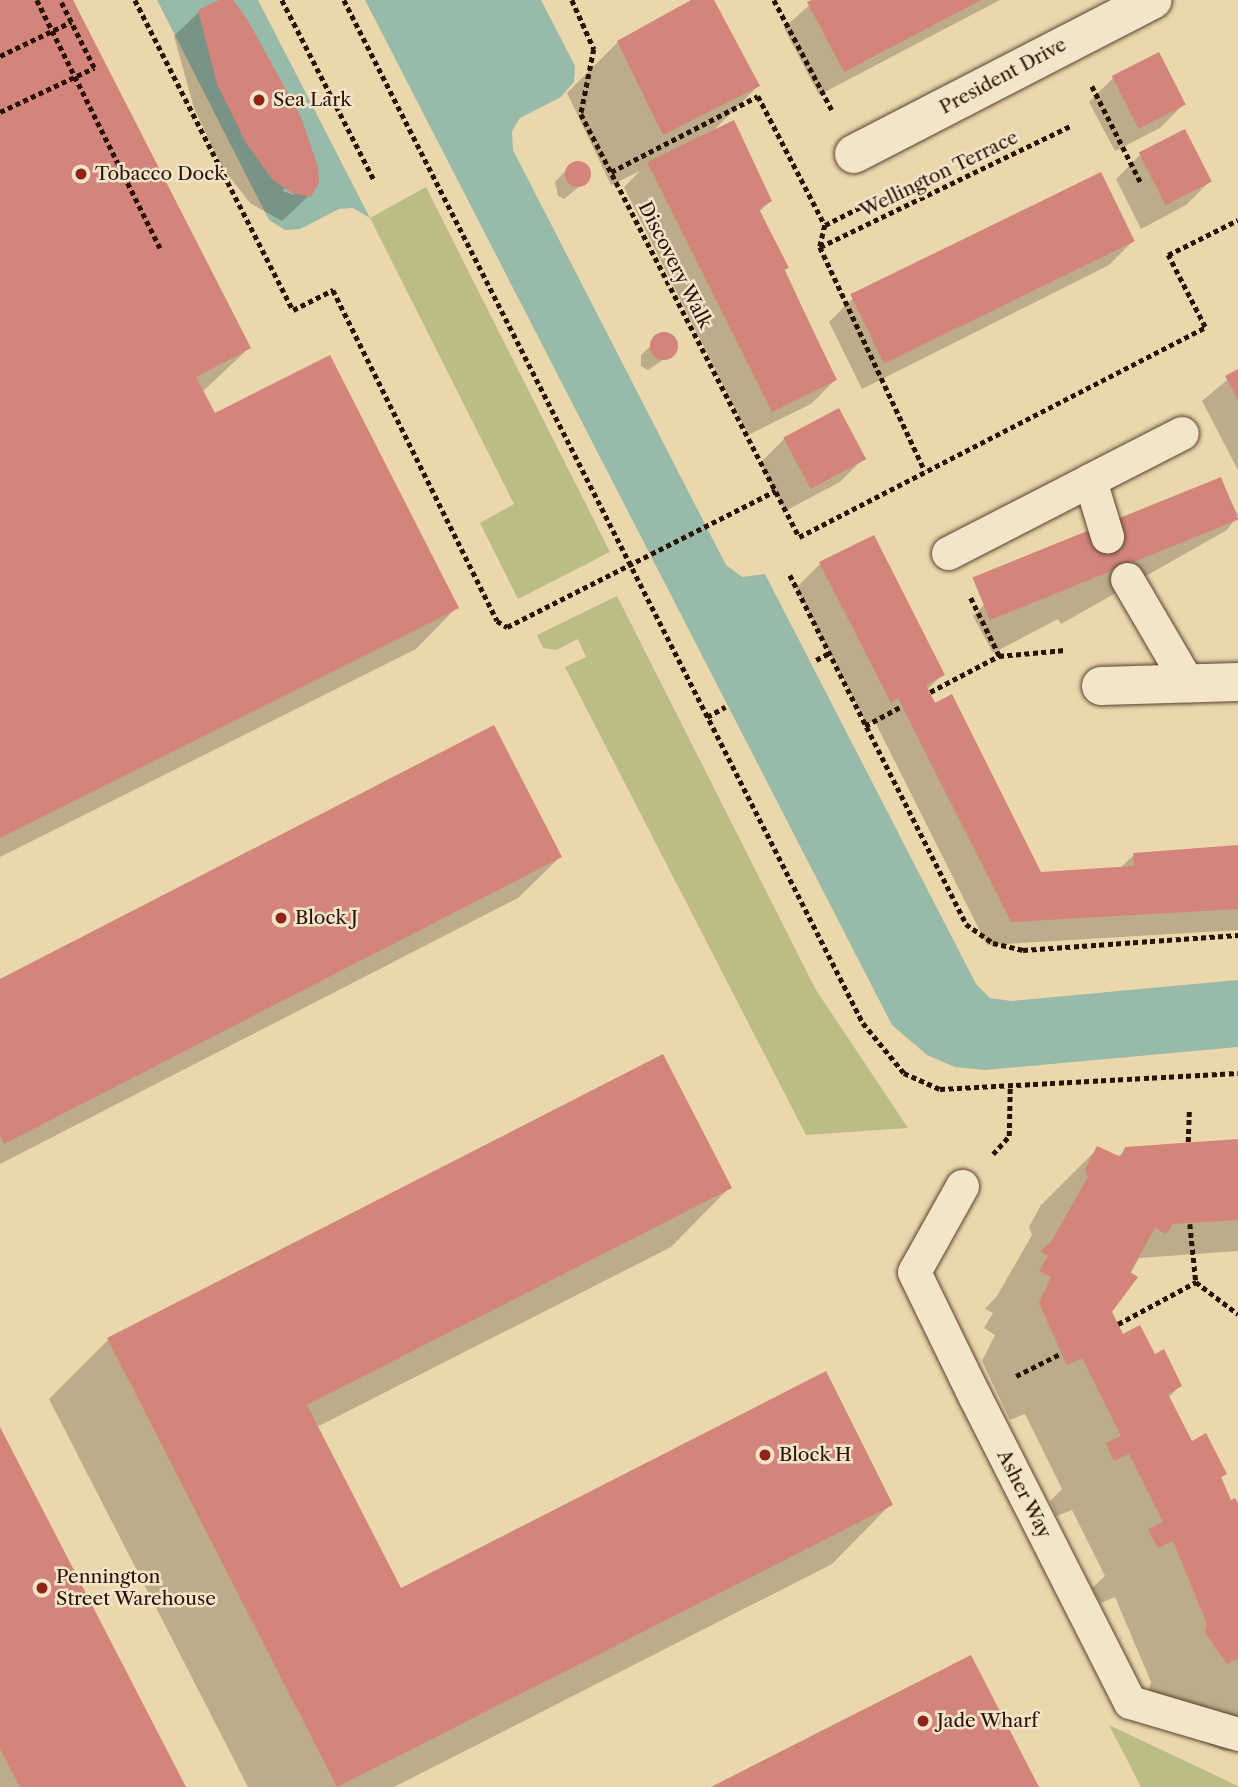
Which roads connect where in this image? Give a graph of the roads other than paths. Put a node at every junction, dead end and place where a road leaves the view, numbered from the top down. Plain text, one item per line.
1 (1153, 0) edge
2 (854, 154) road end
3 (1182, 433) dead end
4 (1090, 480) junction
5 (1107, 536) dead end
6 (948, 553) road end
7 (1127, 579) dead end
8 (1238, 681) edge
9 (1189, 685) junction
10 (1101, 686) dead end
11 (962, 1186) road end
12 (1238, 1734) edge

1 - 2 street, President Drive
3 - 4 lane
4 - 5 lane
4 - 6 lane
7 - 9 lane
8 - 9 street
9 - 10 street
11 - 12 lane, Asher Way

